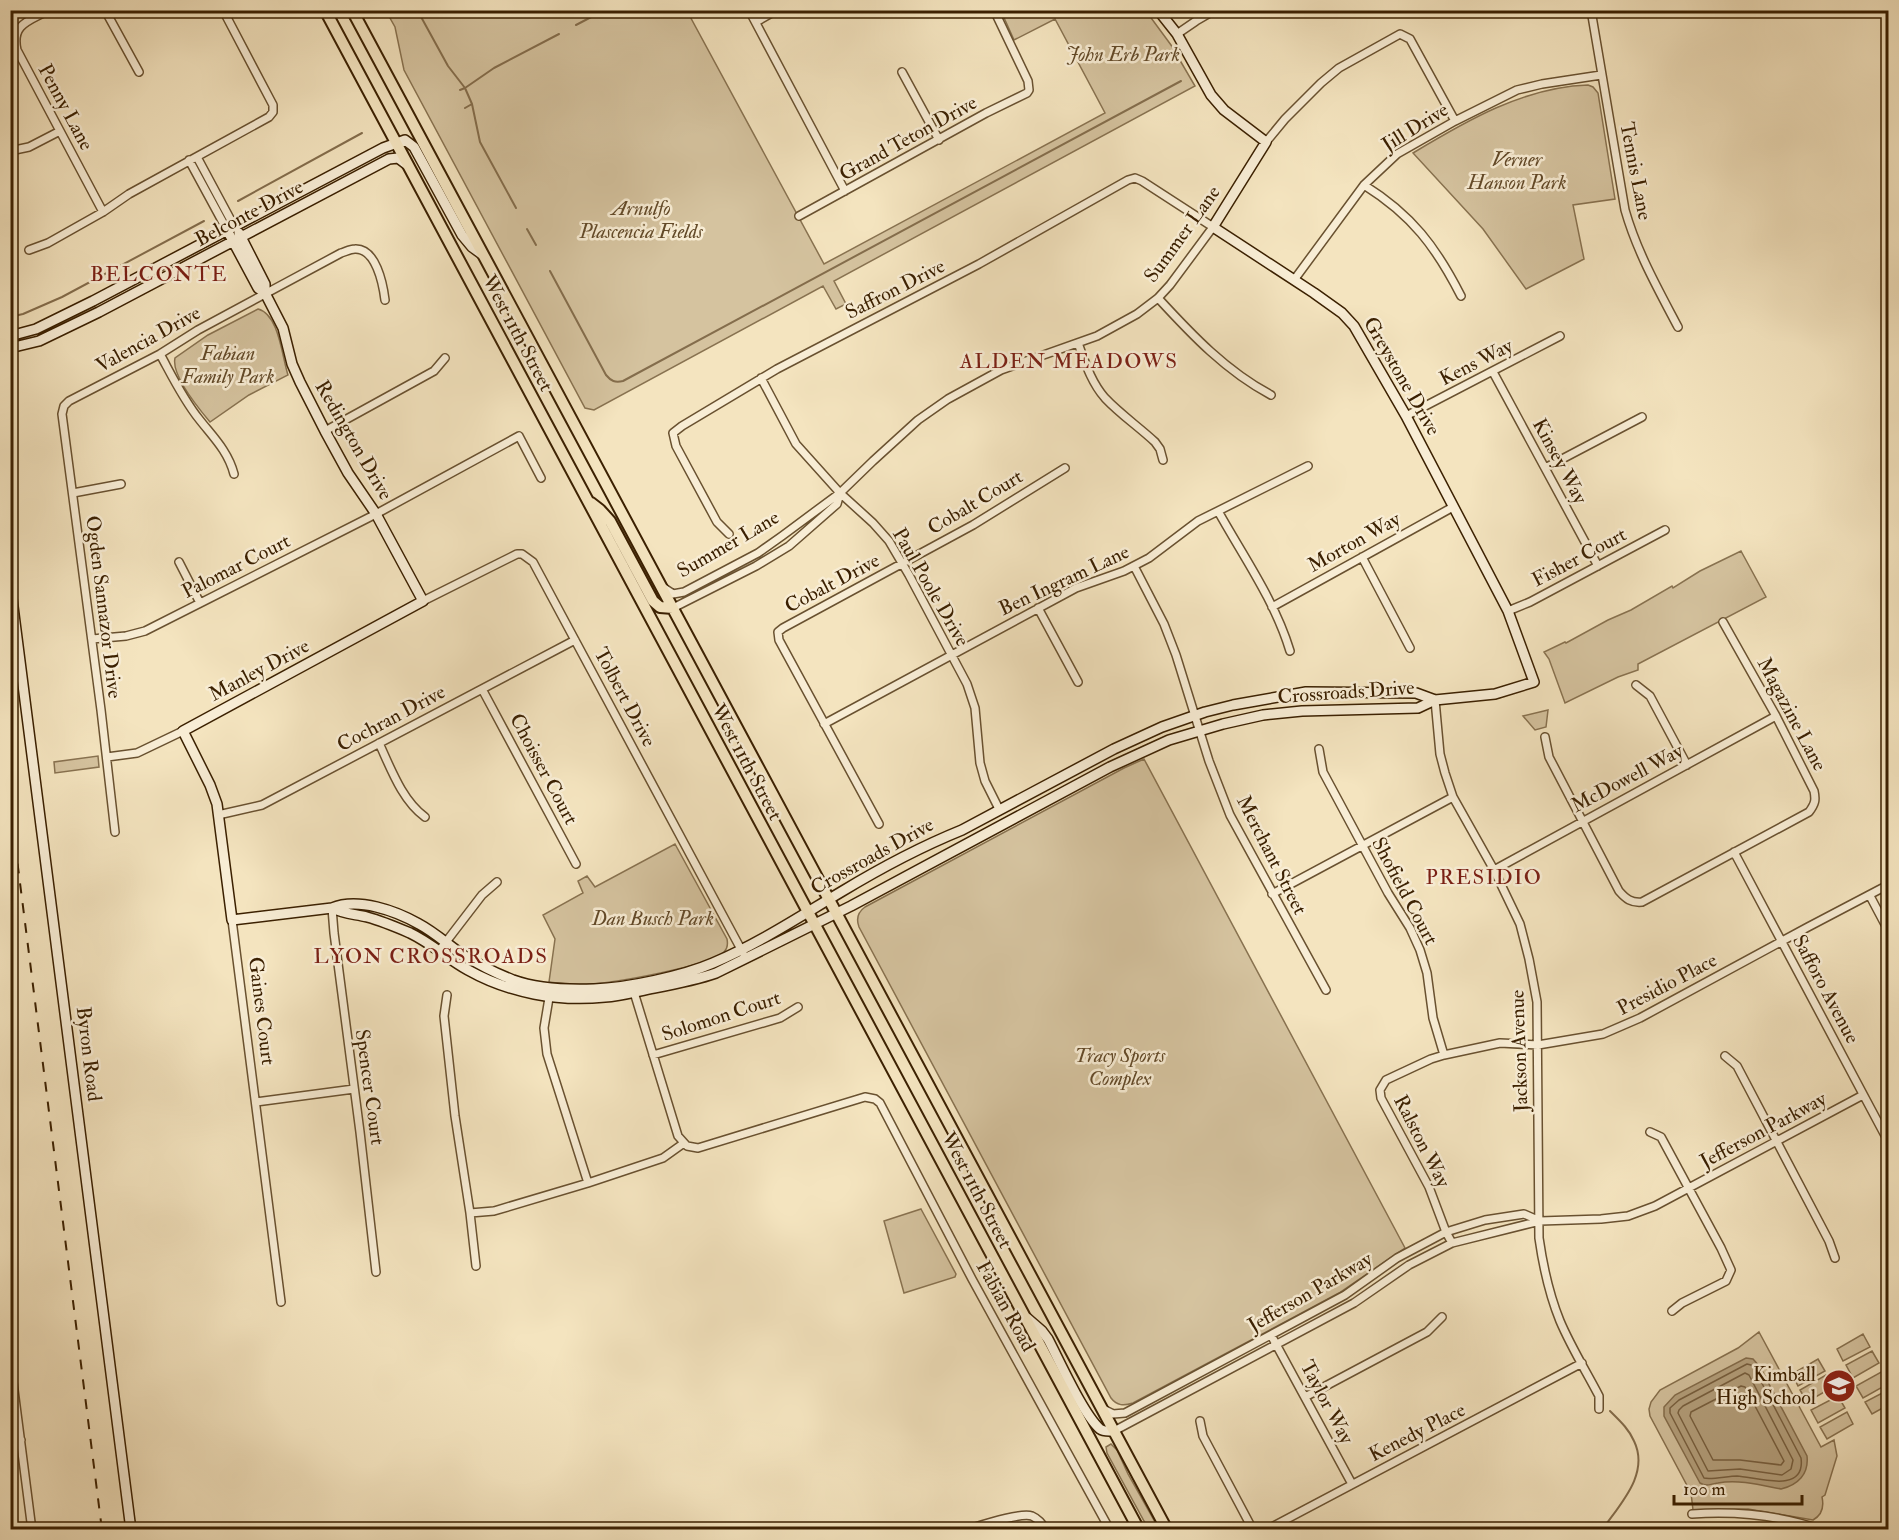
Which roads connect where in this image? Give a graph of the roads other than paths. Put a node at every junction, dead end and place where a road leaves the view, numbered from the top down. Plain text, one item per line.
1 (49, 10) edge
2 (105, 10) edge
3 (223, 10) edge
4 (325, 10) edge
5 (352, 10) edge
6 (749, 10) edge
7 (777, 10) edge
8 (994, 10) edge
9 (1158, 10) edge
10 (1215, 10) edge
11 (1591, 10) edge
12 (756, 22) junction
13 (1177, 34) junction
14 (139, 72) dead end
15 (902, 72) dead end
16 (1601, 75) junction
17 (1455, 121) junction
18 (60, 131) junction
19 (939, 140) junction
20 (1266, 142) junction
21 (396, 143) junction
22 (10, 151) edge
23 (196, 157) junction
24 (189, 160) junction
25 (406, 164) junction
26 (1135, 178) joint
27 (1364, 185) junction
28 (845, 191) junction
29 (104, 212) junction
30 (799, 216) dead end
31 (1213, 227) junction
32 (230, 228) junction
33 (237, 239) junction
34 (29, 250) dead end
35 (484, 256) junction
36 (1294, 280) junction
37 (265, 293) junction
38 (1461, 296) dead end
39 (1158, 298) junction
40 (385, 300) dead end
41 (1678, 327) dead end
42 (10, 336) edge
43 (1560, 336) dead end
44 (1078, 343) junction
45 (10, 348) edge
46 (160, 354) junction
47 (445, 358) dead end
48 (1492, 372) junction
49 (760, 378) junction
50 (79, 395) joint
51 (1271, 395) dead end
52 (1406, 416) junction
53 (1642, 417) dead end
54 (324, 431) junction
55 (1162, 460) dead end
56 (1308, 466) dead end
57 (1065, 468) dead end
58 (1545, 468) junction
59 (234, 474) dead end
60 (541, 478) dead end
61 (121, 484) dead end
62 (73, 493) junction
63 (840, 493) junction
64 (588, 502) junction
65 (1453, 507) junction
66 (1218, 511) junction
67 (376, 514) junction
68 (1665, 530) dead end
69 (729, 534) dead end
70 (1362, 557) junction
71 (179, 562) dead end
72 (903, 565) junction
73 (1134, 566) junction
74 (1598, 566) junction
75 (10, 583) edge
76 (662, 587) junction
77 (423, 601) junction
78 (200, 603) junction
79 (1272, 607) junction
80 (1038, 608) junction
81 (673, 609) junction
82 (1508, 611) junction
83 (1723, 622) dead end
84 (92, 639) junction
85 (576, 640) junction
86 (1410, 648) dead end
87 (1290, 651) dead end
88 (951, 654) junction
89 (1078, 682) dead end
90 (1534, 682) joint
91 (1636, 685) dead end
92 (482, 689) junction
93 (1435, 700) junction
94 (1194, 716) junction
95 (1776, 716) junction
96 (824, 724) junction
97 (183, 731) junction
98 (1199, 731) junction
99 (1545, 737) dead end
100 (379, 743) junction
101 (1319, 749) dead end
102 (107, 757) junction
103 (1687, 765) junction
104 (1454, 797) junction
105 (999, 809) junction
106 (219, 815) junction
107 (425, 817) dead end
108 (1583, 820) junction
109 (879, 824) dead end
110 (115, 832) dead end
111 (1362, 846) junction
112 (1734, 852) junction
113 (576, 864) dead end
114 (1494, 870) junction
115 (497, 882) dead end
116 (1888, 885) edge
117 (1272, 894) junction
118 (1870, 896) junction
119 (829, 899) junction
120 (332, 908) junction
121 (808, 912) junction
122 (836, 913) junction
123 (232, 920) junction
124 (814, 924) junction
125 (1888, 930) edge
126 (1782, 941) junction
127 (446, 942) junction
128 (439, 951) junction
129 (743, 954) junction
130 (633, 988) junction
131 (1326, 990) dead end
132 (550, 992) junction
133 (447, 995) dead end
134 (798, 1007) dead end
135 (1538, 1045) junction
136 (653, 1055) junction
137 (1444, 1055) junction
138 (1725, 1056) dead end
139 (354, 1089) junction
140 (1863, 1095) junction
141 (255, 1102) junction
142 (1650, 1132) dead end
143 (1888, 1141) edge
144 (1777, 1142) junction
145 (684, 1143) junction
146 (588, 1183) junction
147 (1690, 1189) junction
148 (470, 1213) junction
149 (1540, 1221) junction
150 (1446, 1232) junction
151 (1452, 1243) junction
152 (1835, 1258) dead end
153 (476, 1266) dead end
154 (376, 1272) dead end
155 (280, 1302) dead end
156 (1672, 1311) dead end
157 (1025, 1316) junction
158 (1443, 1317) dead end
159 (1271, 1335) junction
160 (1277, 1344) junction
161 (10, 1359) edge
162 (1582, 1363) junction
163 (1305, 1397) junction
164 (1599, 1408) dead end
165 (1102, 1409) junction
166 (1200, 1421) dead end
167 (1114, 1431) junction
168 (21, 1440) junction
169 (10, 1441) edge
170 (1352, 1484) junction
171 (1692, 1514) dead end
172 (32, 1530) edge
173 (131, 1530) edge
174 (965, 1530) edge
175 (1046, 1530) edge
176 (1110, 1530) edge
177 (1139, 1530) edge
178 (1167, 1530) edge
179 (1254, 1530) edge
180 (1266, 1530) edge
181 (1822, 1530) edge

1 - 18 street, Penny Lane
2 - 14 street
3 - 23 street
4 - 21 main road, West 11th Street
5 - 35 main road, West 11th Street
6 - 12 street
7 - 12 street
8 - 19 street, Grand Teton Drive
9 - 13 street
10 - 13 street
11 - 16 street, Tennis Lane
12 - 28 street
13 - 20 street
15 - 19 street
16 - 17 street, Jill Drive
16 - 41 street, Tennis Lane
17 - 20 street, Summer Lane
17 - 27 street, Jill Drive
18 - 22 street
18 - 29 street, Penny Lane
19 - 28 street, Grand Teton Drive
20 - 31 street, Summer Lane
21 - 25 main road, West 11th Street
21 - 32 street, Belconte Drive
21 - 35 street
23 - 24 street
23 - 32 street, Redington Drive
24 - 29 street
24 - 32 street, Redington Drive
25 - 33 street, Belconte Drive
25 - 64 main road, West 11th Street
26 - 31 street, Greystone Drive
26 - 49 street, Saffron Drive
27 - 36 street, Jill Drive
27 - 38 street
28 - 30 street, Grand Teton Drive
29 - 34 street
31 - 36 street, Greystone Drive
31 - 39 street, Summer Lane
32 - 33 street, Redington Drive
32 - 42 street, Belconte Drive
33 - 37 street, Redington Drive
33 - 45 street, Belconte Drive
35 - 76 main road, West 11th Street
36 - 52 street, Greystone Drive
37 - 40 street, Valencia Drive
37 - 46 street, Valencia Drive
37 - 54 street, Redington Drive
39 - 44 street, Summer Lane
39 - 51 street
43 - 48 street, Kens Way
44 - 55 street
44 - 63 street, Summer Lane
46 - 50 street, Valencia Drive
46 - 59 street
47 - 54 street
48 - 52 street, Kens Way
48 - 58 street, Kinsey Way
49 - 63 street, Paul Poole Drive
49 - 69 street, Saffron Drive
50 - 62 street, Ogden Sannazor Drive
52 - 65 street, Greystone Drive
53 - 58 street
54 - 67 street, Redington Drive
56 - 66 street, Ben Ingram Lane
57 - 72 street, Cobalt Court
58 - 74 street, Kinsey Way
60 - 67 street, Palomar Court
61 - 62 street
62 - 84 street, Ogden Sannazor Drive
63 - 72 street, Paul Poole Drive
63 - 76 street, Summer Lane
63 - 81 street, Summer Lane
64 - 81 main road
64 - 121 main road, West 11th Street
65 - 70 street, Morton Way
65 - 82 street, Greystone Drive
66 - 73 street, Ben Ingram Lane
66 - 79 street
67 - 77 street, Redington Drive
67 - 78 street, Palomar Court
68 - 74 street, Fisher Court
70 - 79 street, Morton Way
70 - 86 street
71 - 78 street
72 - 88 street, Paul Poole Drive
72 - 96 street, Cobalt Drive
73 - 80 street, Ben Ingram Lane
73 - 94 street, Merchant Street
74 - 82 street, Fisher Court
75 - 173 street, Byron Road
76 - 81 main road, West 11th Street
77 - 85 street, Tolbert Drive
77 - 97 street, Manley Drive
78 - 84 street, Palomar Court
79 - 87 street
80 - 88 street, Ben Ingram Lane
80 - 89 street
81 - 119 main road, West 11th Street
82 - 90 street, Greystone Drive
83 - 95 street, Magazine Lane
84 - 102 street, Ogden Sannazor Drive
85 - 92 street, Cochran Drive
85 - 129 street, Tolbert Drive
88 - 96 street, Ben Ingram Lane
88 - 105 street, Paul Poole Drive
90 - 93 street, Crossroads Drive
91 - 103 street
92 - 100 street, Cochran Drive
92 - 113 street, Choisser Court
93 - 94 street, Crossroads Drive
93 - 98 street, Crossroads Drive
93 - 104 street, Jackson Avenue
94 - 98 street, Merchant Street
94 - 105 street, Crossroads Drive
95 - 103 street, McDowell Way
95 - 112 street, Magazine Lane
96 - 109 street
97 - 102 street, Manley Drive
97 - 106 street, Gaines Court
98 - 117 street, Merchant Street
98 - 122 street, Crossroads Drive
99 - 108 street
100 - 106 street, Cochran Drive
100 - 107 street
101 - 111 street, Shofield Court
102 - 110 street, Ogden Sannazor Drive
103 - 108 street, McDowell Way
104 - 111 street
104 - 114 street, Jackson Avenue
105 - 119 street, Crossroads Drive
106 - 123 street, Gaines Court
108 - 112 street
108 - 114 street, McDowell Way
111 - 117 street
111 - 137 street, Shofield Court
112 - 126 street, Safforo Avenue
114 - 135 street, Jackson Avenue
115 - 127 street
116 - 118 street, Presidio Place
117 - 131 street, Merchant Street
118 - 125 street
118 - 126 street, Presidio Place
119 - 121 street, Crossroads Drive
119 - 122 main road, West 11th Street
120 - 123 street, Crossroads Drive
120 - 127 street, Crossroads Drive
120 - 128 street, Crossroads Drive
120 - 139 street, Spencer Court
121 - 124 main road, West 11th Street
121 - 129 street, Crossroads Drive
122 - 124 street, Crossroads Drive
122 - 165 main road, West 11th Street
123 - 141 street, Gaines Court
124 - 129 street, Crossroads Drive
124 - 157 main road, West 11th Street
126 - 135 street, Presidio Place
126 - 140 street, Safforo Avenue
127 - 128 street
127 - 132 street, Crossroads Drive
128 - 132 street, Crossroads Drive
129 - 130 street, Crossroads Drive
130 - 132 street, Crossroads Drive
130 - 136 street
132 - 146 street
133 - 148 street
134 - 136 street, Solomon Court
135 - 137 street, Presidio Place
135 - 149 street, Jackson Avenue
136 - 145 street
137 - 150 street, Ralston Way
138 - 144 street
139 - 141 street
139 - 154 street, Spencer Court
140 - 143 street, Safforo Avenue
140 - 144 street, Jefferson Parkway
141 - 155 street, Gaines Court
142 - 147 street
144 - 147 street, Jefferson Parkway
144 - 152 street
145 - 146 street
145 - 176 street, Fabian Road
146 - 148 street
147 - 149 street, Jefferson Parkway
147 - 156 street
148 - 153 street
149 - 150 street, Jefferson Parkway
149 - 151 street, Jefferson Parkway
149 - 162 street, Jackson Avenue
150 - 151 street, Ralston Way
150 - 159 street, Jefferson Parkway
151 - 160 street, Jefferson Parkway
157 - 167 street
157 - 177 main road, West 11th Street
158 - 163 street
159 - 160 street, Taylor Way
159 - 165 street, Jefferson Parkway
160 - 163 street, Taylor Way
160 - 167 street, Jefferson Parkway
161 - 168 street
162 - 164 street, Jackson Avenue
162 - 170 street, Kenedy Place
163 - 170 street, Taylor Way
165 - 167 main road, West 11th Street
166 - 179 street
167 - 178 main road, West 11th Street
168 - 169 street
168 - 172 street
170 - 180 street, Kenedy Place
171 - 181 street
174 - 175 street

